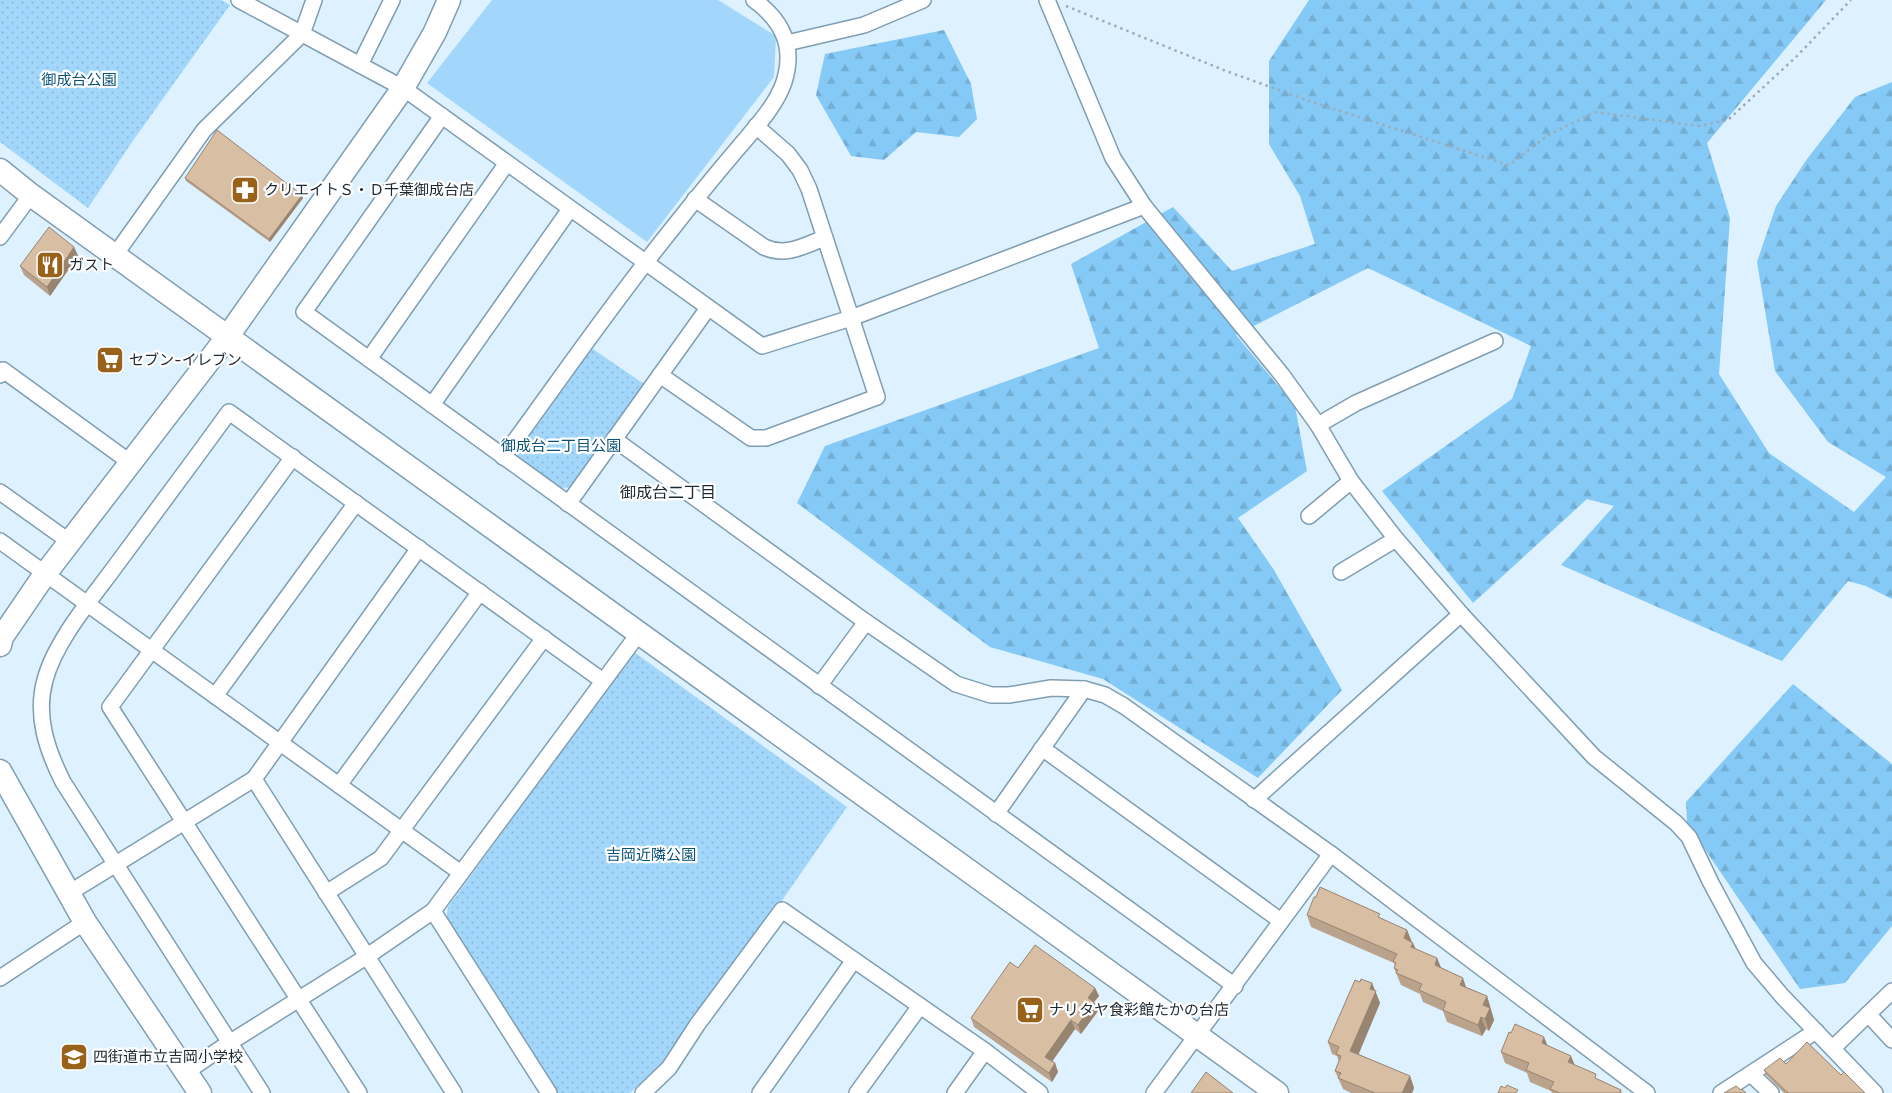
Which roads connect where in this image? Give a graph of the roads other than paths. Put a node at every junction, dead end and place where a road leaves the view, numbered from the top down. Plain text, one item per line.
1 (239, 0) edge
2 (314, 0) edge
3 (392, 0) edge
4 (449, 0) edge
5 (754, 0) edge
6 (923, 0) edge
7 (1054, 2) edge
8 (302, 34) junction
9 (787, 43) junction
10 (360, 65) junction
11 (403, 88) junction
12 (442, 116) junction
13 (756, 126) junction
14 (508, 163) junction
15 (0, 170) edge
16 (31, 194) junction
17 (695, 199) junction
18 (1144, 206) junction
19 (570, 209) junction
20 (0, 237) edge
21 (824, 238) junction
22 (115, 255) junction
23 (646, 261) junction
24 (708, 308) junction
25 (851, 318) junction
26 (228, 336) junction
27 (1495, 341) dead end
28 (369, 359) junction
29 (660, 374) junction
30 (0, 375) edge
31 (432, 405) junction
32 (1318, 424) junction
33 (614, 439) junction
34 (293, 457) junction
35 (503, 457) junction
36 (131, 463) junction
37 (1351, 481) junction
38 (0, 492) edge
39 (356, 503) junction
40 (568, 504) junction
41 (1309, 516) dead end
42 (1396, 539) junction
43 (0, 541) edge
44 (70, 542) junction
45 (419, 548) junction
46 (1341, 572) dead end
47 (45, 574) junction
48 (480, 592) junction
49 (88, 604) junction
50 (1461, 614) junction
51 (866, 622) junction
52 (639, 633) junction
53 (544, 638) junction
54 (0, 644) edge
55 (152, 650) junction
56 (604, 681) junction
57 (819, 686) junction
58 (1084, 690) junction
59 (215, 696) junction
60 (280, 743) junction
61 (1042, 748) junction
62 (0, 771) edge
63 (254, 779) junction
64 (339, 785) junction
65 (1254, 800) junction
66 (996, 814) junction
67 (185, 823) junction
68 (402, 831) junction
69 (1331, 854) junction
70 (116, 866) junction
71 (461, 873) junction
72 (69, 893) junction
73 (326, 893) junction
74 (433, 911) junction
75 (1281, 921) junction
76 (85, 922) junction
77 (366, 957) junction
78 (854, 960) junction
79 (0, 978) edge
80 (1235, 986) junction
81 (1892, 991) edge
82 (299, 999) junction
83 (920, 1006) junction
84 (1868, 1014) junction
85 (1816, 1031) junction
86 (1196, 1034) junction
87 (1892, 1040) edge
88 (229, 1043) junction
89 (1833, 1048) junction
90 (985, 1052) junction
91 (186, 1072) junction
92 (1752, 1075) junction
93 (200, 1093) edge
94 (262, 1093) edge
95 (359, 1093) edge
96 (454, 1093) edge
97 (549, 1093) edge
98 (643, 1093) edge
99 (760, 1093) edge
100 (858, 1093) edge
101 (955, 1093) edge
102 (1040, 1093) edge
103 (1154, 1093) edge
104 (1277, 1093) edge
105 (1647, 1093) edge
106 (1721, 1093) edge
107 (1771, 1093) edge
108 (1876, 1093) edge

1 - 8 street
2 - 8 street
3 - 10 street
4 - 11 street
5 - 9 street
6 - 9 street
7 - 18 street
8 - 10 street
8 - 22 street
9 - 13 street
10 - 11 street
11 - 12 street
11 - 26 street
12 - 14 street
12 - 28 street
13 - 17 street
13 - 21 street
14 - 19 street
14 - 28 street
15 - 16 street
16 - 20 street
16 - 22 street
17 - 21 street
17 - 23 street
18 - 25 street
18 - 32 street
19 - 23 street
19 - 31 street
21 - 25 street
22 - 26 street
23 - 24 street
23 - 35 street
24 - 25 street
24 - 29 street
25 - 29 street
26 - 36 street
26 - 52 street
27 - 32 street
28 - 31 street
29 - 33 street
30 - 36 street
31 - 35 street
32 - 37 street
33 - 40 street
33 - 51 street
34 - 39 street
34 - 49 street
34 - 55 street
35 - 40 street
36 - 44 street
37 - 41 street
37 - 42 street
38 - 44 street
39 - 45 street
39 - 59 street
40 - 57 street
42 - 46 street
42 - 50 street
43 - 47 street
44 - 47 street
45 - 48 street
45 - 60 street
47 - 49 street
47 - 54 street
48 - 53 street
48 - 64 street
49 - 55 street
49 - 70 street
50 - 65 street
50 - 85 street
51 - 57 street
51 - 58 street
52 - 56 street
52 - 86 street
53 - 56 street
53 - 68 street
55 - 59 street
55 - 67 street
56 - 71 street
57 - 66 street
58 - 61 street
58 - 65 street
59 - 60 street
60 - 63 street
60 - 64 street
61 - 66 street
61 - 75 street
62 - 72 street
63 - 67 street
63 - 73 street
64 - 68 street
65 - 69 street
66 - 80 street
67 - 70 street
67 - 82 street
68 - 71 street
68 - 73 street
69 - 75 street
69 - 105 street
70 - 72 street
70 - 88 street
71 - 74 street
72 - 76 street
73 - 77 street
74 - 77 street
74 - 97 street
75 - 80 street
76 - 79 street
76 - 91 street
77 - 82 street
77 - 96 street
78 - 83 street
78 - 98 street
78 - 99 street
80 - 86 street
81 - 84 street
82 - 88 street
82 - 95 street
83 - 90 street
83 - 100 street
84 - 87 street
84 - 89 street
85 - 89 street
85 - 92 street
86 - 103 street
86 - 104 street
88 - 91 street
88 - 94 street
89 - 108 street
90 - 101 street
90 - 102 street
91 - 93 street
92 - 106 street
92 - 107 street

